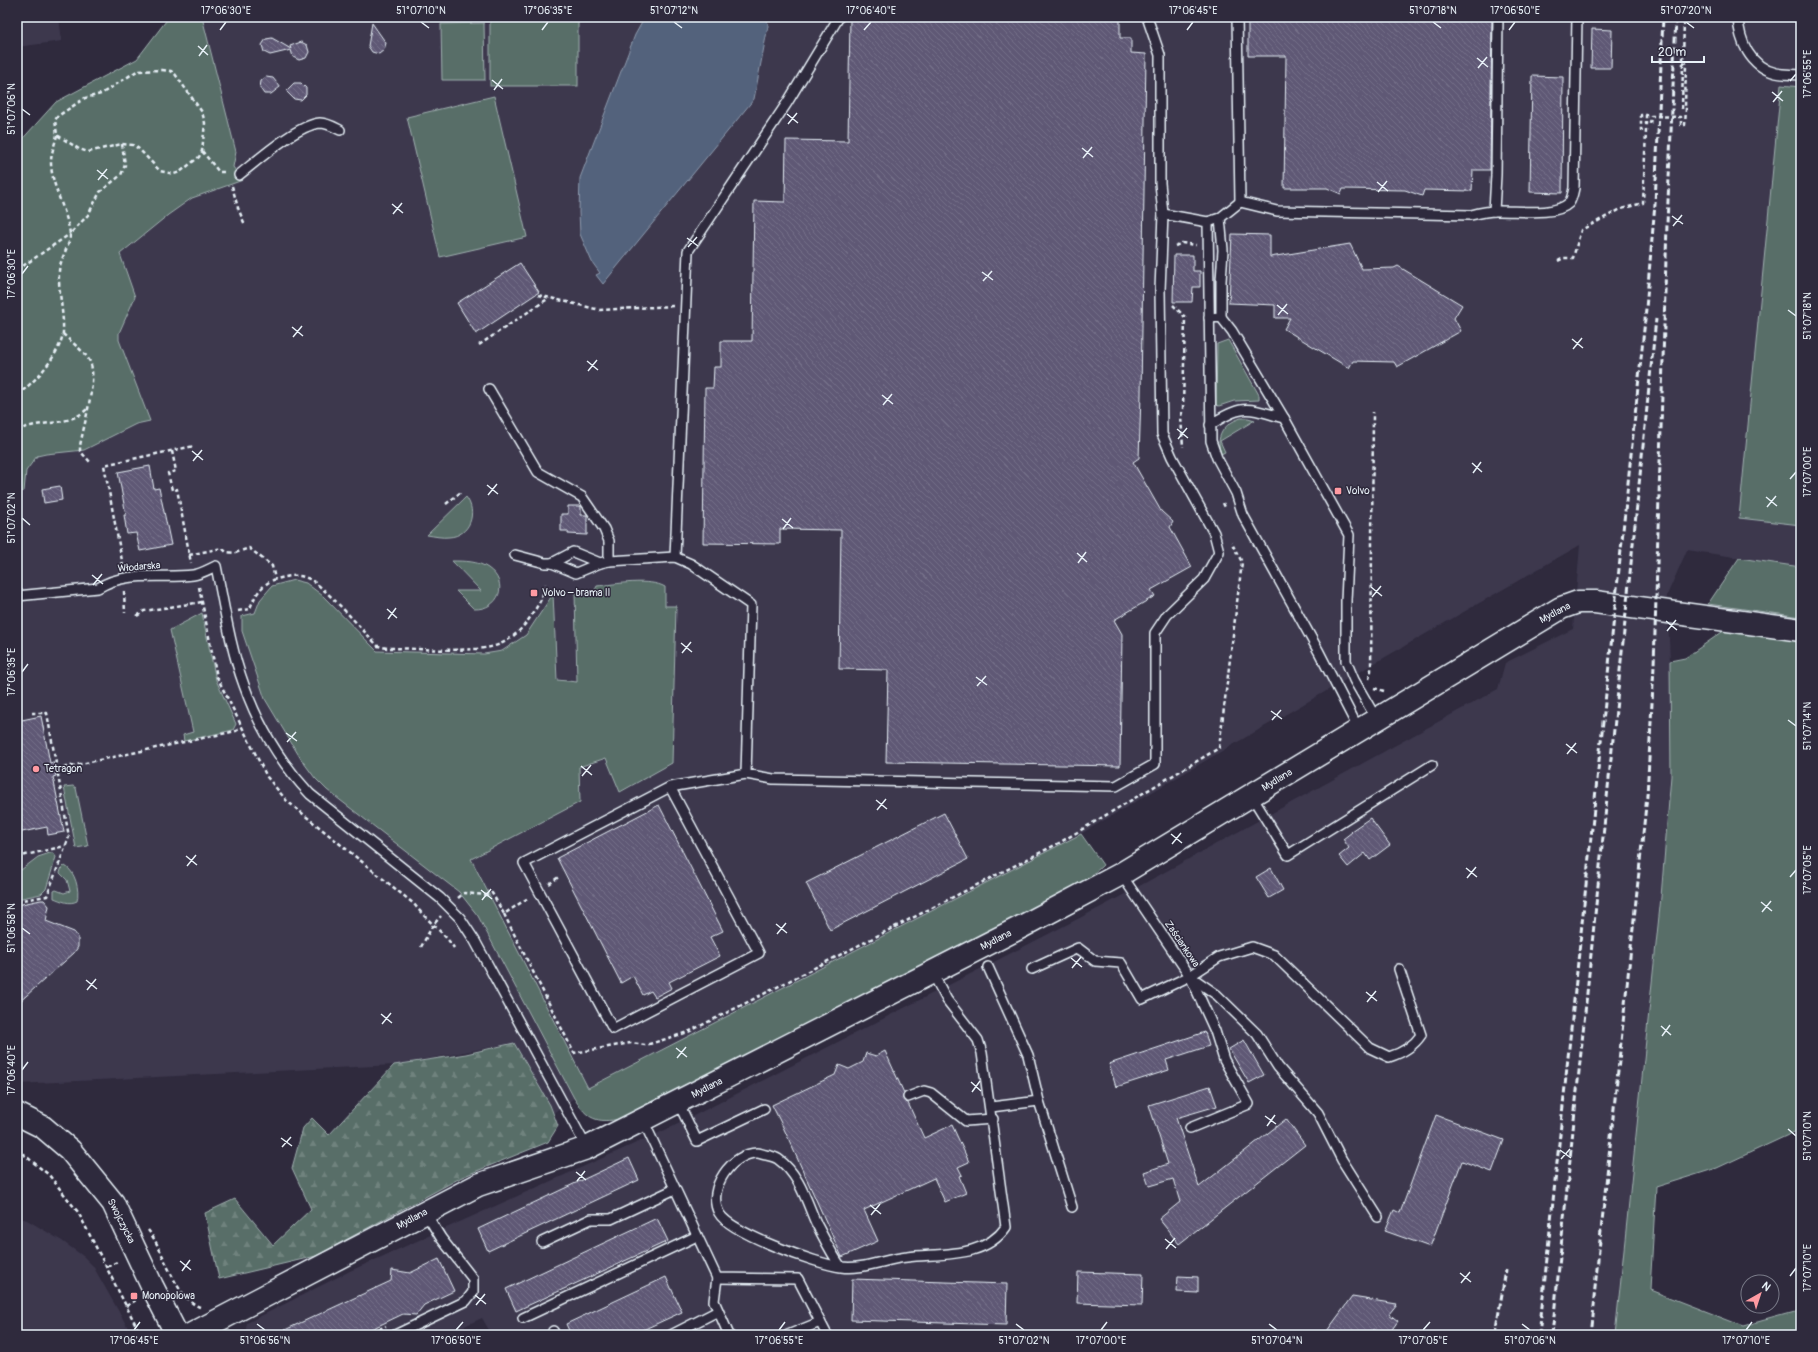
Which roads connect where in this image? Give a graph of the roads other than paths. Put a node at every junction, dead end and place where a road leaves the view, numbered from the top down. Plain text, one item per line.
1 (839, 17) edge
2 (1147, 17) edge
3 (1238, 17) edge
4 (1498, 17) edge
5 (1577, 17) edge
6 (1738, 17) edge
7 (1801, 75) edge
8 (340, 130) dead end
9 (235, 177) road end
10 (1240, 202) junction
11 (1494, 211) junction
12 (1163, 214) junction
13 (1220, 218) junction
14 (1208, 222) junction
15 (1221, 317) junction
16 (1209, 318) junction
17 (489, 389) dead end
18 (1284, 418) junction
19 (1210, 425) junction
20 (515, 555) dead end
21 (675, 557) junction
22 (605, 562) junction
23 (552, 563) junction
24 (17, 596) edge
25 (1801, 630) edge
26 (1368, 725) junction
27 (1432, 765) dead end
28 (746, 774) junction
29 (670, 787) junction
30 (1252, 795) junction
31 (1121, 874) junction
32 (988, 967) dead end
33 (1032, 969) dead end
34 (1399, 969) dead end
35 (932, 972) junction
36 (1190, 976) junction
37 (908, 1097) dead end
38 (1039, 1100) junction
39 (678, 1102) junction
40 (991, 1108) junction
41 (764, 1109) dead end
42 (17, 1114) edge
43 (992, 1119) junction
44 (643, 1120) junction
45 (1190, 1128) dead end
46 (587, 1148) junction
47 (675, 1189) junction
48 (1072, 1207) dead end
49 (425, 1212) junction
50 (1378, 1216) dead end
51 (697, 1236) junction
52 (542, 1242) dead end
53 (841, 1267) junction
54 (717, 1278) junction
55 (718, 1311) junction
56 (523, 1318) dead end
57 (820, 1322) junction
58 (177, 1335) edge
59 (190, 1335) edge
60 (395, 1335) edge
61 (670, 1335) edge
62 (729, 1335) edge
63 (788, 1335) edge
64 (827, 1335) edge

1 - 21 lane
2 - 12 lane
3 - 10 lane
4 - 11 lane
5 - 11 lane
6 - 7 lane
8 - 9 lane
10 - 11 lane
10 - 13 lane
12 - 14 lane
12 - 28 lane
13 - 14 lane
13 - 15 lane
14 - 16 lane
15 - 16 lane
15 - 18 lane
16 - 19 lane
17 - 22 lane
18 - 19 lane
18 - 26 lane
19 - 26 lane
20 - 23 lane
21 - 22 lane
21 - 28 lane
22 - 23 lane
22 - 23 lane
24 - 46 lane, Włodarska
25 - 26 street, Mydlana
26 - 30 street, Mydlana
27 - 30 lane
28 - 29 lane
29 - 29 lane
30 - 31 street, Mydlana
31 - 35 street, Mydlana
31 - 36 lane, Zaściankowa
32 - 38 lane
33 - 36 lane
34 - 36 lane
35 - 39 street, Mydlana
35 - 40 lane
36 - 45 lane, Zaściankowa
36 - 50 lane
37 - 43 lane
38 - 40 lane
38 - 48 lane
39 - 41 lane
39 - 44 street, Mydlana
40 - 43 lane
42 - 58 street, Swojczycka
43 - 53 lane
44 - 46 street, Mydlana
44 - 47 lane
46 - 49 street, Mydlana
47 - 51 lane
47 - 52 lane
49 - 59 street, Mydlana
49 - 60 lane
51 - 54 lane
51 - 56 lane
53 - 53 lane
54 - 55 lane
54 - 57 lane
55 - 61 lane
55 - 62 lane
57 - 63 lane
57 - 64 lane

